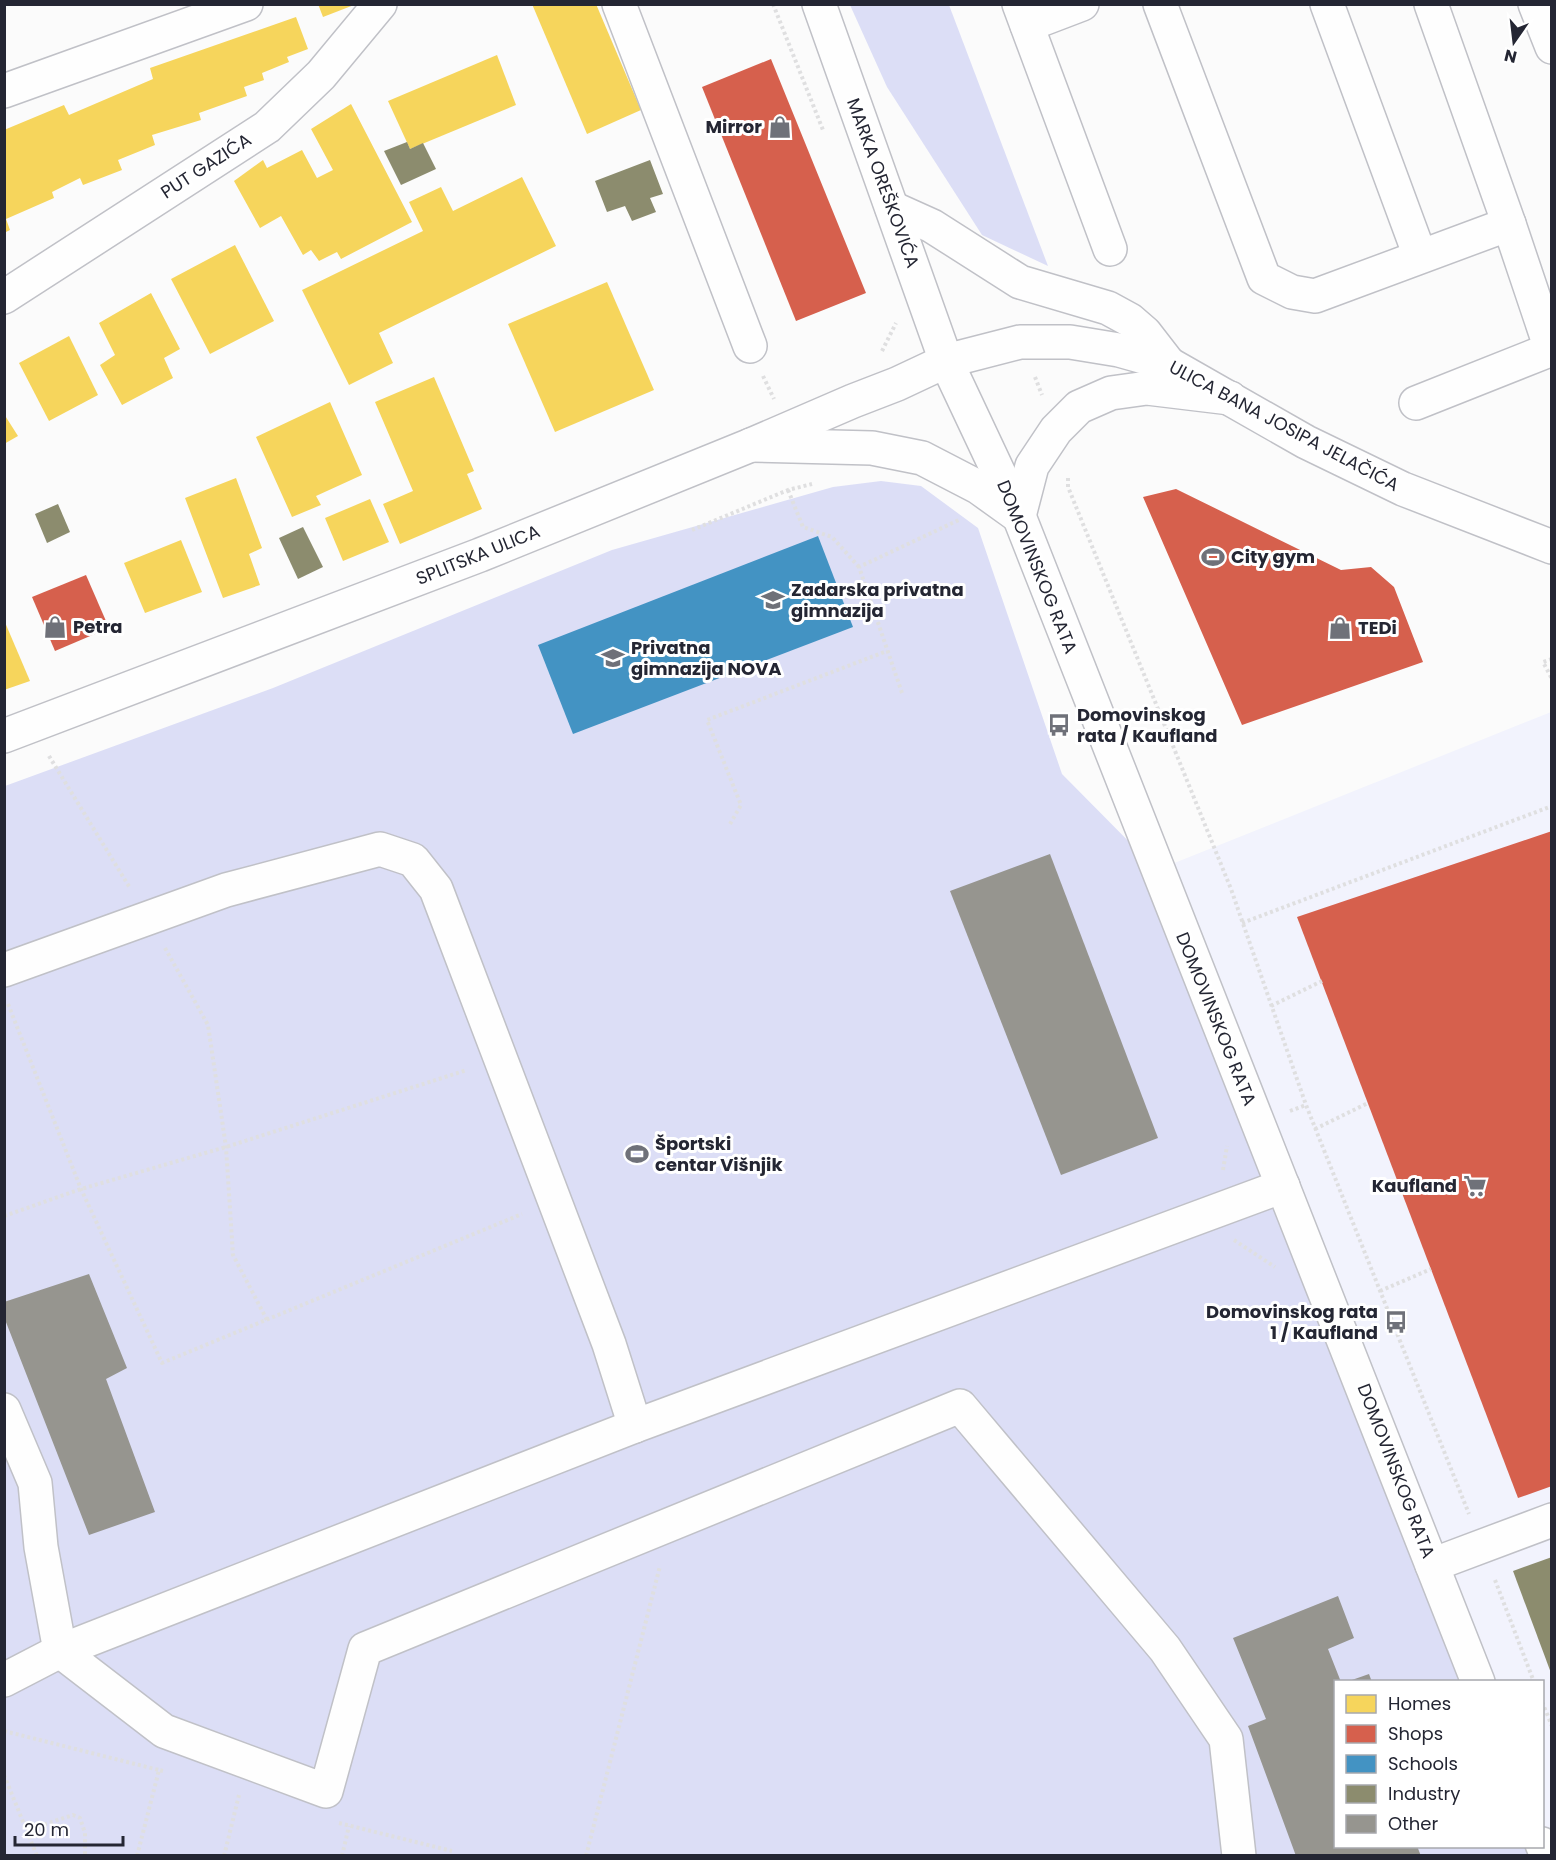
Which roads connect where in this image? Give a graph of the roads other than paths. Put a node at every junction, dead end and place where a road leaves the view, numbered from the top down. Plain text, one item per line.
1 (246, 4) edge
2 (380, 4) edge
3 (619, 4) edge
4 (819, 4) edge
5 (1082, 4) edge
6 (1160, 4) edge
7 (1327, 4) edge
8 (1431, 4) edge
9 (1535, 4) edge
10 (1023, 15) edge
11 (1551, 47) edge
12 (4, 91) edge
13 (892, 208) junction
14 (1509, 224) junction
15 (1110, 249) dead end
16 (1420, 256) junction
17 (4, 297) edge
18 (750, 346) road end
19 (1551, 349) edge
20 (946, 361) junction
21 (1169, 364) junction
22 (1230, 398) junction
23 (1416, 403) dead end
24 (752, 445) junction
25 (1019, 516) junction
26 (1477, 518) junction
27 (1551, 530) edge
28 (1551, 547) edge
29 (17, 731) edge
30 (4, 970) edge
31 (1282, 1186) junction
32 (4, 1410) edge
33 (635, 1426) junction
34 (1551, 1520) edge
35 (1432, 1565) junction
36 (60, 1651) junction
37 (4, 1680) edge
38 (1477, 1680) edge
39 (1239, 1856) edge

1 - 12 main road
2 - 17 main road, PUT GAZIĆA
3 - 18 main road
4 - 13 main road, MARKA OREŠKOVIĆA
5 - 10 main road
6 - 16 main road
7 - 16 main road
8 - 14 main road
9 - 11 main road
10 - 15 main road
13 - 20 main road, MARKA OREŠKOVIĆA
13 - 21 main road
14 - 16 main road
14 - 19 main road
19 - 23 main road
20 - 21 main road, ULICA BANA JOSIPA JELAČIĆA
20 - 24 main road, SPLITSKA ULICA
20 - 25 main road, DOMOVINSKOG RATA
21 - 22 main road, ULICA BANA JOSIPA JELAČIĆA
22 - 25 main road
22 - 26 main road, ULICA BANA JOSIPA JELAČIĆA
24 - 25 main road
24 - 29 main road, SPLITSKA ULICA
25 - 31 main road, DOMOVINSKOG RATA
26 - 27 main road, ULICA BANA JOSIPA JELAČIĆA
26 - 28 main road, ULICA BANA JOSIPA JELAČIĆA
30 - 33 main road
31 - 33 main road
31 - 35 main road, DOMOVINSKOG RATA
32 - 36 main road
33 - 36 main road
34 - 35 main road
35 - 38 main road, DOMOVINSKOG RATA
36 - 37 main road
36 - 39 main road

